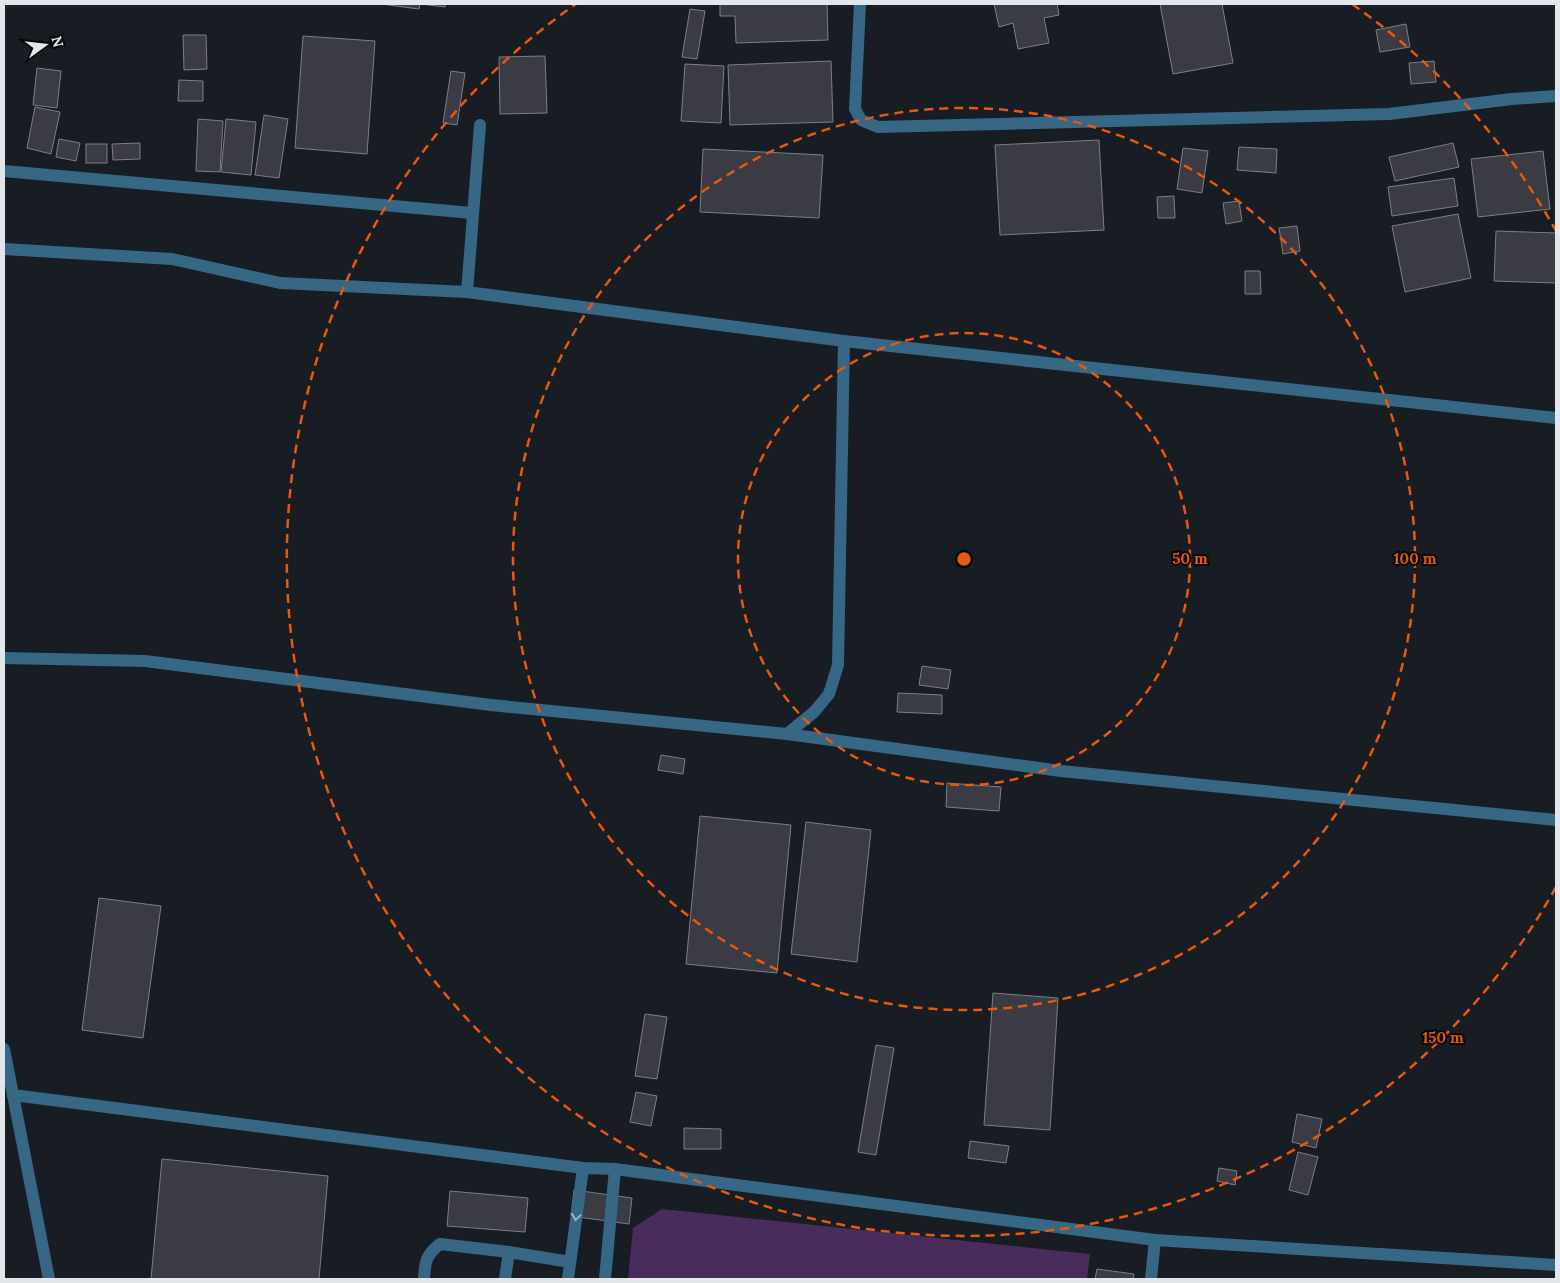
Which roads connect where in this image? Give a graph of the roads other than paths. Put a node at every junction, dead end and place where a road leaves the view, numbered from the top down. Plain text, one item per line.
1 (860, 4) edge
2 (1556, 96) edge
3 (480, 125) dead end
4 (4, 171) edge
5 (472, 213) junction
6 (4, 249) edge
7 (467, 292) junction
8 (844, 341) junction
9 (1556, 418) edge
10 (4, 658) edge
11 (787, 734) junction
12 (1556, 820) edge
13 (4, 1049) edge
14 (13, 1095) junction
15 (583, 1168) junction
16 (615, 1169) junction
17 (1155, 1240) junction
18 (509, 1252) junction
19 (570, 1262) junction
20 (1556, 1265) edge
21 (49, 1279) edge
22 (424, 1279) edge
23 (505, 1279) edge
24 (568, 1279) edge
25 (604, 1279) edge
26 (1151, 1279) edge

1 - 2 street
3 - 5 street
4 - 5 street
5 - 7 street
6 - 7 street
7 - 8 street
8 - 9 street
8 - 11 street
10 - 11 street
11 - 12 street
13 - 14 street
14 - 15 street
14 - 21 street
15 - 16 street
15 -> 19 street
16 - 17 street
16 - 25 street
17 - 20 street
17 - 26 street
18 - 19 street
18 - 22 street
18 - 23 street
19 - 24 street

